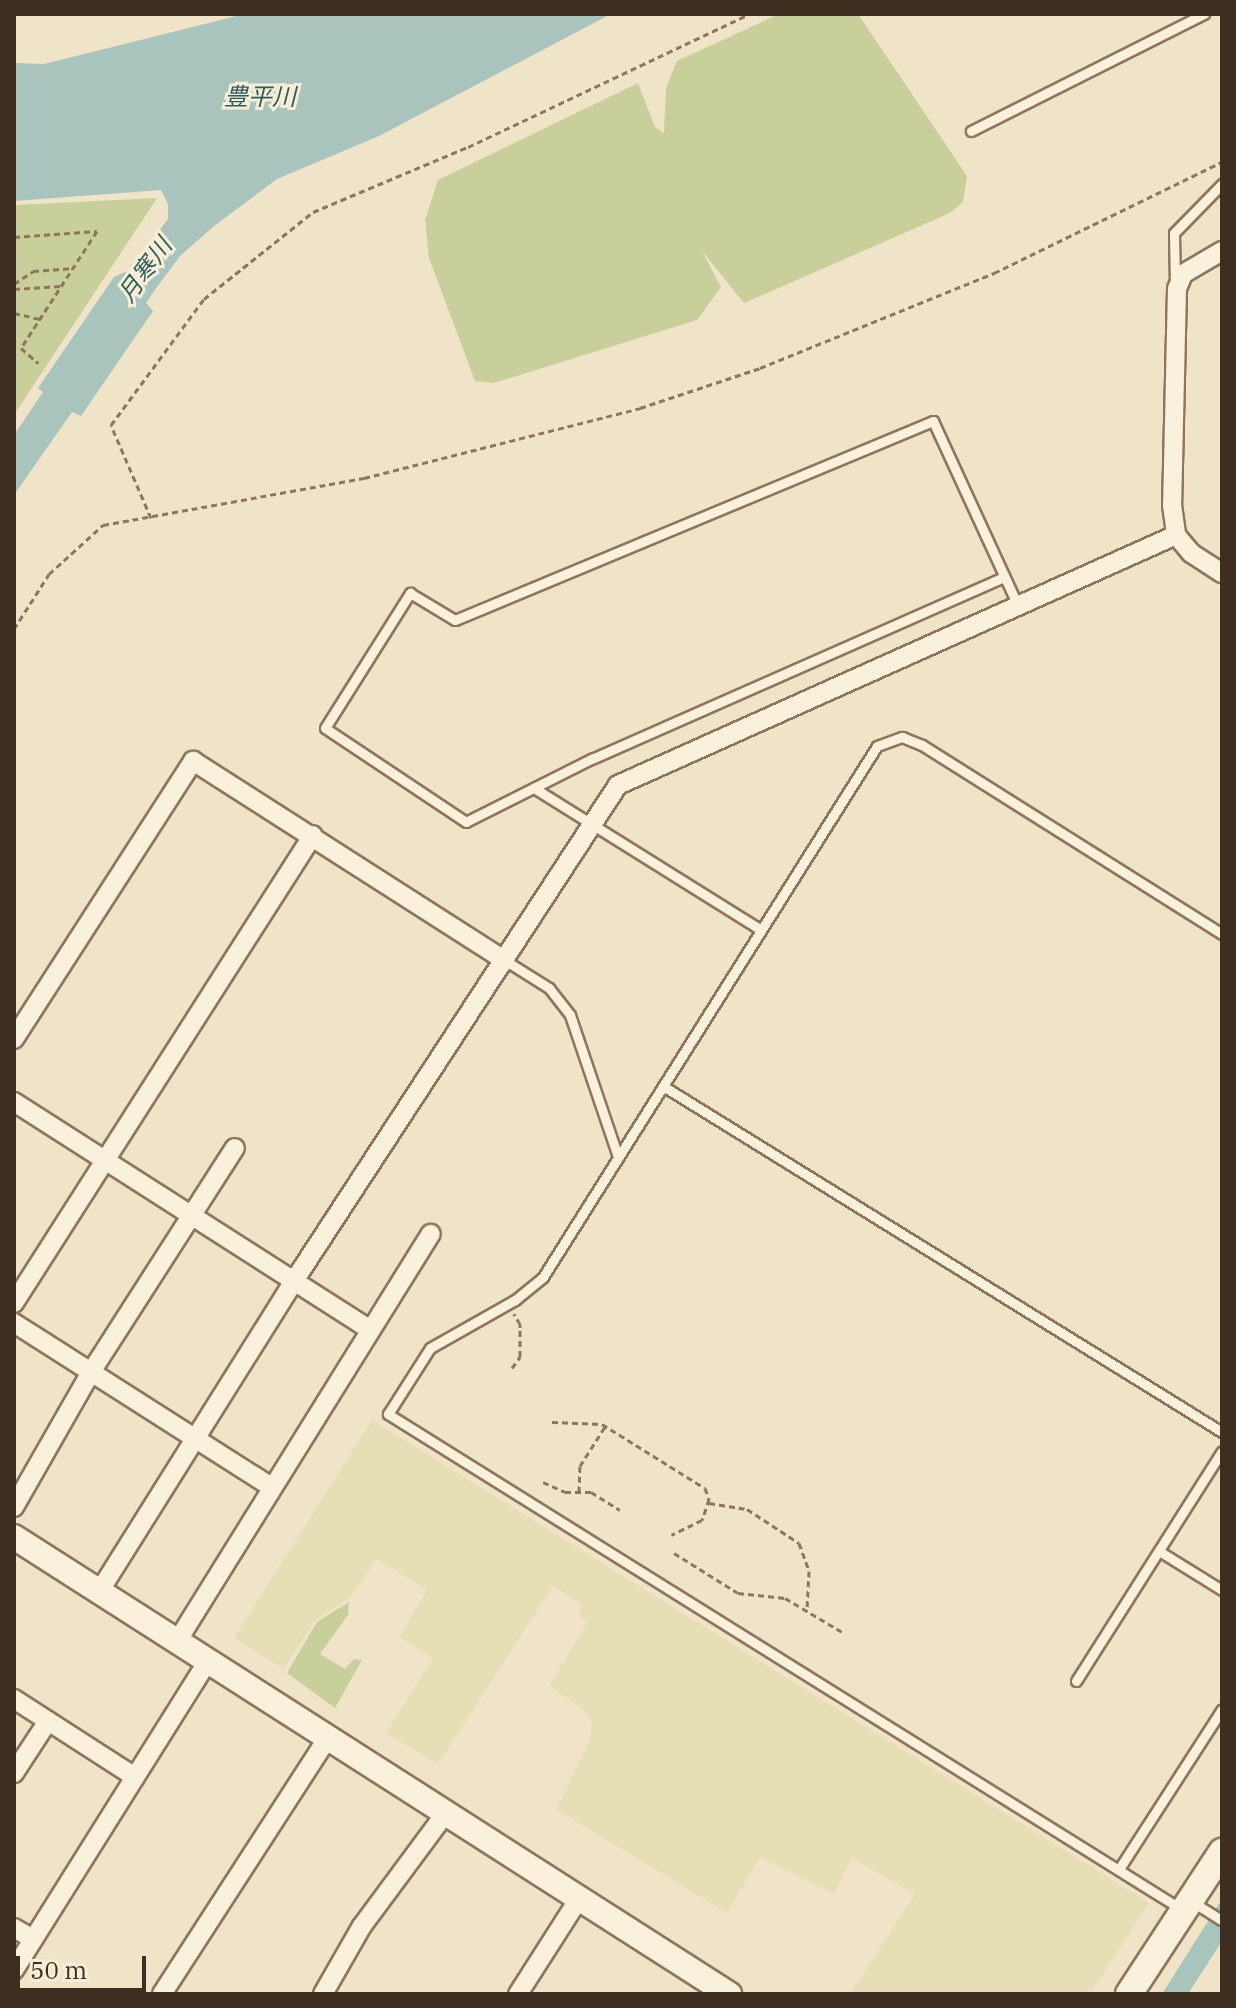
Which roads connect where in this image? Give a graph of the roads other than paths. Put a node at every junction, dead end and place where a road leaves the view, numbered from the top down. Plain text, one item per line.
1 (1204, 14) edge
2 (971, 131) dead end
3 (1222, 184) edge
4 (1222, 251) edge
5 (1176, 292) junction
6 (1176, 535) junction
7 (1222, 573) edge
8 (1004, 577) junction
9 (1018, 606) junction
10 (534, 788) junction
11 (591, 825) junction
12 (313, 835) junction
13 (760, 929) junction
14 (1222, 934) edge
15 (506, 961) junction
16 (14, 1039) edge
17 (663, 1086) junction
18 (14, 1102) edge
19 (235, 1148) dead end
20 (618, 1157) junction
21 (105, 1160) junction
22 (191, 1216) junction
23 (431, 1234) dead end
24 (294, 1281) junction
25 (14, 1303) edge
26 (14, 1323) edge
27 (370, 1330) junction
28 (91, 1372) junction
29 (1222, 1432) edge
30 (193, 1438) junction
31 (1222, 1451) edge
32 (271, 1487) junction
33 (14, 1507) edge
34 (14, 1537) edge
35 (1159, 1551) junction
36 (1222, 1590) edge
37 (99, 1592) junction
38 (176, 1643) junction
39 (207, 1662) junction
40 (1076, 1681) dead end
41 (14, 1699) edge
42 (1222, 1709) edge
43 (48, 1721) junction
44 (327, 1739) junction
45 (14, 1773) edge
46 (135, 1777) junction
47 (445, 1814) junction
48 (1222, 1852) edge
49 (1119, 1869) junction
50 (578, 1900) junction
51 (1193, 1908) junction
52 (1222, 1920) edge
53 (14, 1928) edge
54 (33, 1939) junction
55 (14, 1970) edge
56 (162, 1994) edge
57 (323, 1994) edge
58 (518, 1994) edge
59 (729, 1994) edge
60 (1129, 1994) edge

1 - 2 lane
3 - 5 lane
4 - 5 street
5 - 6 street
6 - 7 street
6 - 9 street
8 - 9 lane
8 - 10 lane
8 - 10 lane
9 - 11 street
10 - 11 lane
11 - 13 lane
11 - 15 street
12 - 15 street
12 - 16 street
12 - 21 street
13 - 14 lane
13 - 17 lane
15 - 20 lane
15 - 24 street
17 - 20 lane
17 - 29 lane
18 - 21 street
19 - 22 street
20 - 49 lane
21 - 22 street
21 - 25 street
22 - 24 street
22 - 28 street
23 - 27 street
24 - 27 street
24 - 30 street
26 - 28 street
27 - 32 street
28 - 30 street
28 - 33 street
30 - 32 street
30 - 37 street
31 - 35 lane
32 - 38 street
34 - 37 street
35 - 36 lane
35 - 40 lane
37 - 38 street
38 - 39 street
39 - 44 street
39 - 46 street
41 - 43 street
42 - 49 lane
43 - 45 street
43 - 46 street
44 - 47 street
44 - 56 street
46 - 54 street
47 - 50 street
47 - 57 street
48 - 51 main road
49 - 51 lane
50 - 58 street
50 - 59 street
51 - 52 lane
51 - 60 main road
53 - 54 street
54 - 55 street

